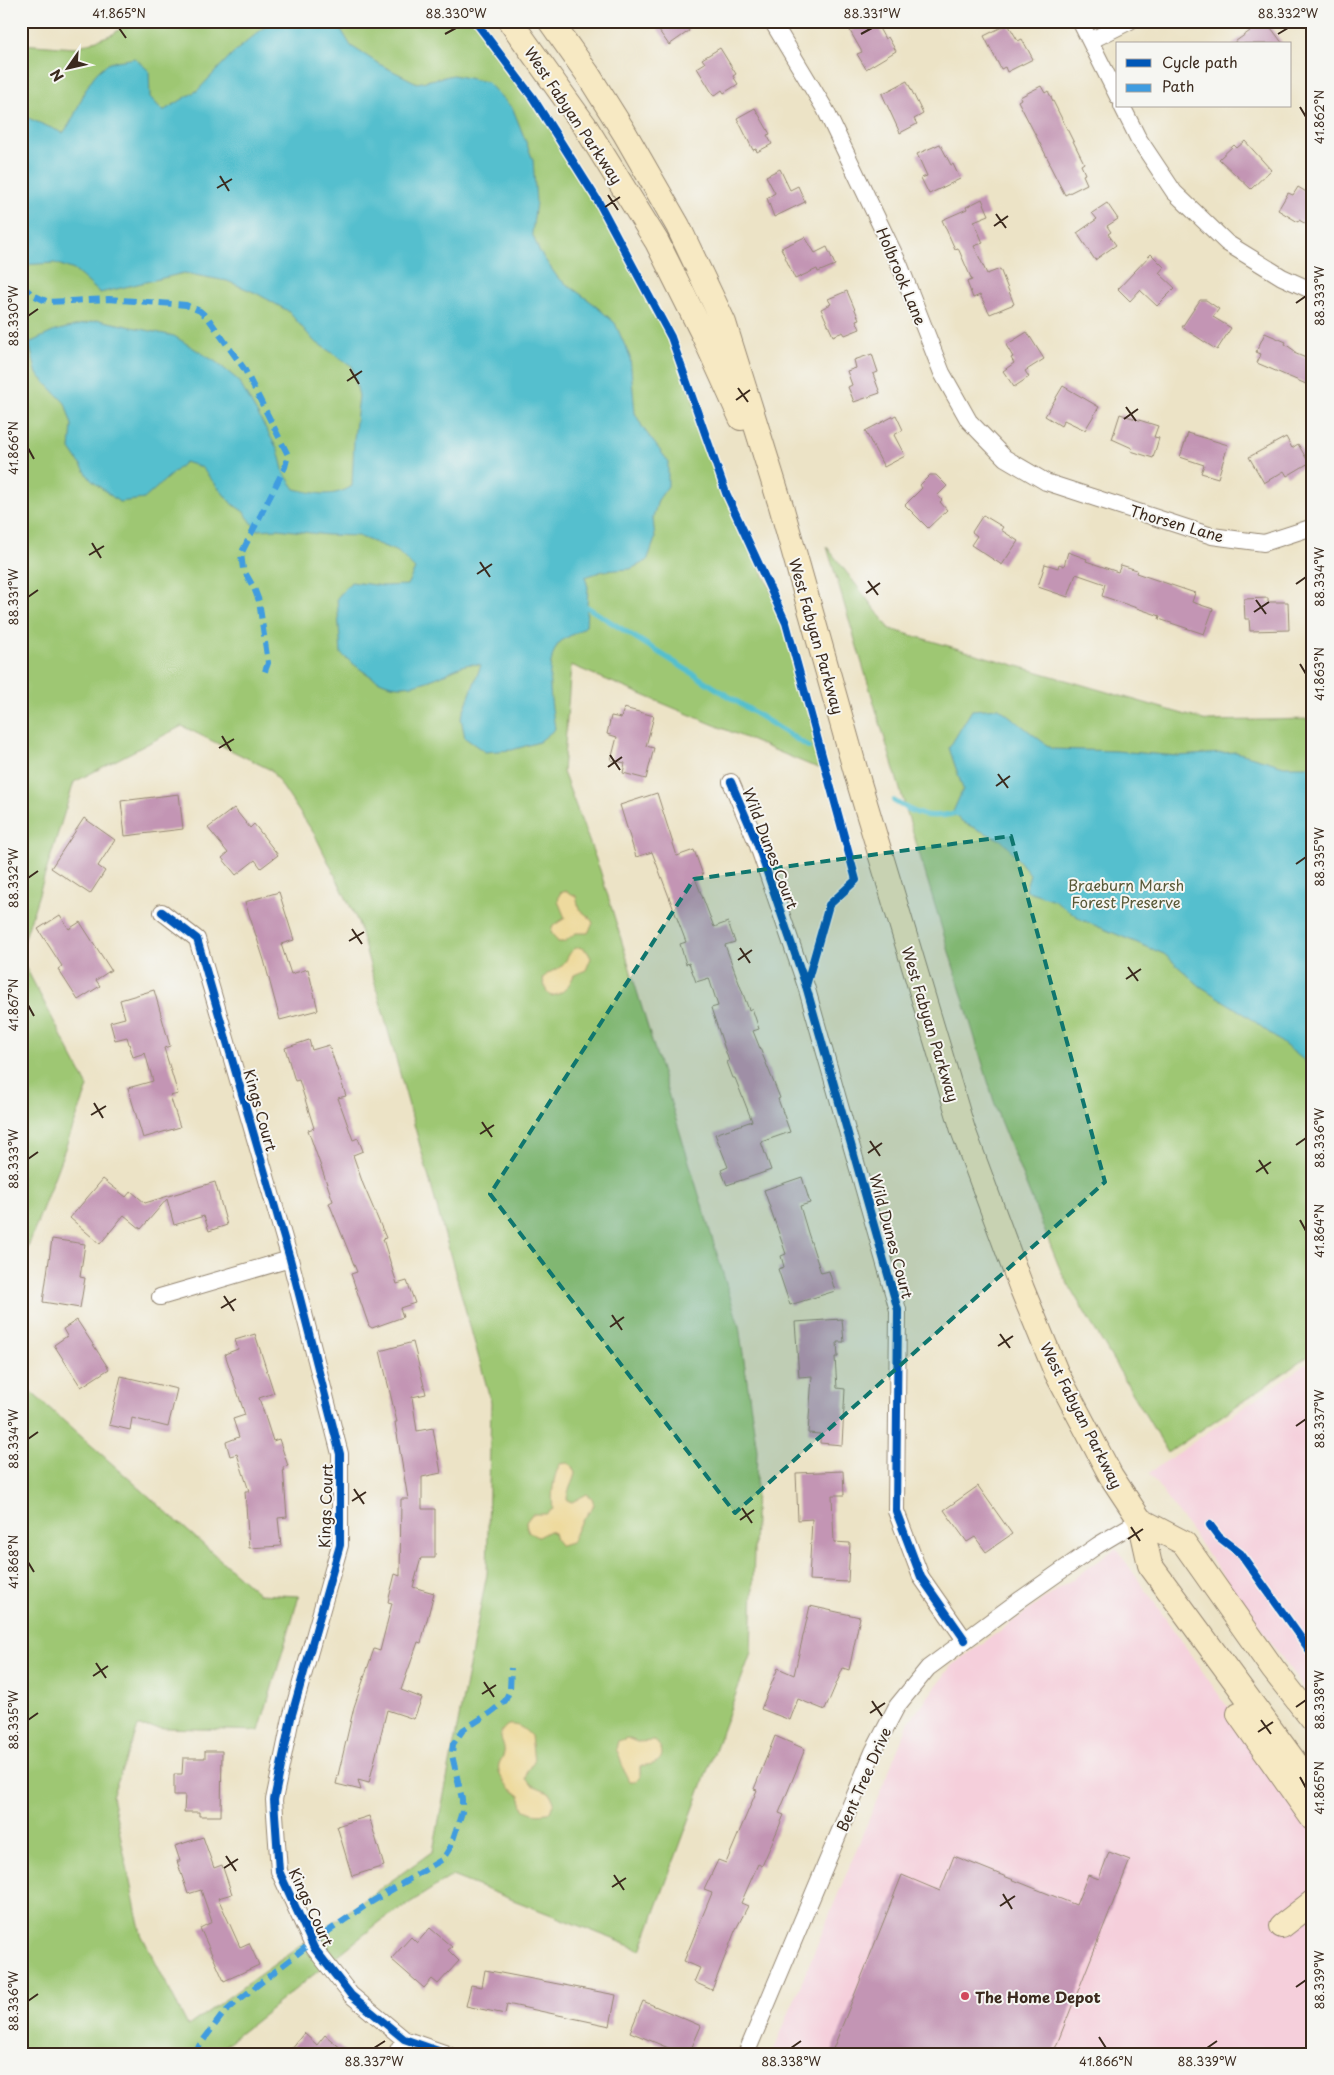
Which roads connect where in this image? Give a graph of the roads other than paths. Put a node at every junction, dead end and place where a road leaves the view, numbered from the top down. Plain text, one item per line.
1 (510, 21) edge
2 (550, 21) edge
3 (772, 21) edge
4 (1080, 21) edge
5 (1130, 21) edge
6 (1090, 41) junction
7 (1116, 93) edge
8 (1123, 108) edge
9 (1313, 291) edge
10 (1071, 491) joint
11 (781, 506) junction
12 (1313, 527) edge
13 (731, 782) dead end
14 (162, 912) dead end
15 (290, 1258) junction
16 (160, 1297) dead end
17 (1140, 1520) junction
18 (1200, 1635) junction
19 (965, 1640) junction
20 (1313, 1720) edge
21 (1313, 1787) edge
22 (1313, 1819) edge
23 (1313, 1902) edge
24 (1282, 1926) dead end
25 (404, 2039) junction
26 (396, 2054) edge
27 (447, 2054) edge
28 (746, 2054) edge

1 - 11 main road, West Fabyan Parkway
2 - 11 main road, West Fabyan Parkway
3 - 10 street, Holbrook Lane
4 - 6 street
5 - 6 street
6 - 7 street
8 - 9 street
10 - 12 street, Thorsen Lane
11 - 17 main road, West Fabyan Parkway
13 - 19 street, Wild Dunes Court
14 - 15 street, Kings Court
15 - 16 street
15 - 25 street, Kings Court
17 - 18 main road, West Fabyan Parkway
17 - 19 street, Bent Tree Drive
17 - 20 main road
18 - 21 main road, West Fabyan Parkway
18 - 22 main road
19 - 28 street, Bent Tree Drive
23 - 24 main road
25 - 26 street
25 - 27 street, Kings Court

